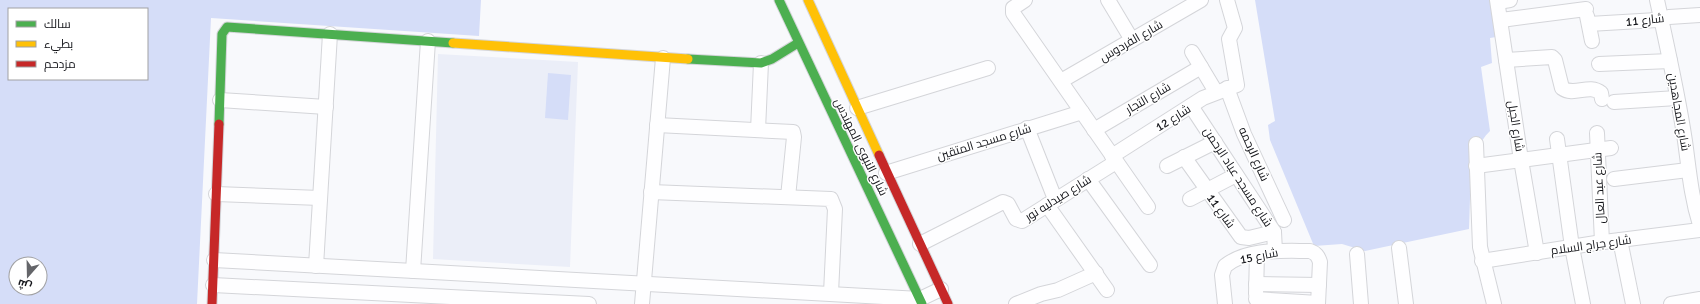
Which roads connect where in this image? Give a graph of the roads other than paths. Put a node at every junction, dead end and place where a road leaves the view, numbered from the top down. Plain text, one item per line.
1 (779, 0) edge
2 (808, 0) edge
3 (1025, 0) edge
4 (1108, 0) edge
5 (1227, 0) edge
6 (1656, 0) edge
7 (1502, 1) edge
8 (1195, 2) edge
9 (1585, 5) edge
10 (1700, 16) edge
11 (1501, 20) junction
12 (1661, 20) junction
13 (1589, 24) junction
14 (330, 34) junction
15 (1132, 40) junction
16 (428, 41) junction
17 (1592, 41) dead end
18 (798, 43) junction
19 (1192, 52) dead end
20 (663, 58) junction
21 (1506, 60) junction
22 (1670, 61) junction
23 (761, 63) junction
24 (1599, 64) dead end
25 (1201, 67) junction
26 (988, 68) dead end
27 (1060, 81) junction
28 (1229, 87) junction
29 (1677, 98) junction
30 (220, 100) junction
31 (1191, 106) junction
32 (326, 107) junction
33 (857, 108) junction
34 (1082, 112) junction
35 (657, 125) junction
36 (1027, 128) junction
37 (758, 130) junction
38 (1094, 130) junction
39 (1596, 133) dead end
40 (1557, 139) dead end
41 (1215, 142) junction
42 (1476, 144) dead end
43 (1611, 148) dead end
44 (1597, 150) junction
45 (1560, 155) junction
46 (1184, 157) junction
47 (1114, 159) junction
48 (1521, 160) junction
49 (1167, 166) dead end
50 (1476, 166) junction
51 (1688, 170) junction
52 (886, 173) junction
53 (1236, 175) junction
54 (1088, 179) junction
55 (1614, 179) dead end
56 (1206, 191) junction
57 (651, 192) junction
58 (216, 194) junction
59 (788, 197) junction
60 (320, 198) junction
61 (1696, 198) edge
62 (1190, 199) dead end
63 (1051, 202) junction
64 (1148, 207) dead end
65 (1284, 220) dead end
66 (1700, 225) edge
67 (1700, 230) edge
68 (1274, 232) junction
69 (1620, 240) junction
70 (1602, 242) junction
71 (920, 244) junction
72 (1572, 247) junction
73 (1399, 248) dead end
74 (1275, 251) junction
75 (1537, 252) junction
76 (1257, 254) junction
77 (1357, 254) dead end
78 (214, 260) junction
79 (1482, 261) junction
80 (1150, 265) dead end
81 (316, 266) junction
82 (413, 271) junction
83 (1096, 273) junction
84 (1256, 284) junction
85 (213, 285) junction
86 (643, 285) junction
87 (1319, 285) junction
88 (941, 289) junction
89 (1107, 290) dead end
90 (831, 293) junction
91 (339, 298) edge
92 (490, 301) edge
93 (1694, 301) edge
94 (921, 302) edge
95 (1256, 302) edge
96 (1318, 303) edge
97 (212, 304) edge
98 (589, 304) edge
99 (642, 304) edge
100 (948, 304) edge
101 (1016, 304) edge
102 (1225, 304) edge
103 (1361, 304) edge
104 (1406, 304) edge
105 (1494, 304) edge
106 (1583, 304) edge
107 (1634, 304) edge
108 (1671, 304) edge

1 - 18 street, شارع النبوى المهندس
2 - 33 street, شارع النبوى المهندس
3 - 27 street
4 - 15 street
5 - 28 street
6 - 12 street, شارع المجاهدين
7 - 11 street, شارع الجبل
8 - 15 street, شارع الفردوس
9 - 11 street
9 - 13 street
10 - 12 street, شارع 11
11 - 21 street, شارع الجبل
12 - 13 street, شارع 11
12 - 22 street, شارع المجاهدين
13 - 17 street
14 - 16 street
14 - 30 street
14 - 32 street
15 - 27 street, شارع الفردوس
16 - 20 street
16 - 82 street
18 - 23 street
18 - 94 street, شارع النبوى المهندس
19 - 25 street
20 - 23 street
20 - 35 street
21 - 29 street
21 - 48 street, شارع الجبل
22 - 24 street
22 - 29 street, شارع المجاهدين
23 - 37 street
25 - 28 street
25 - 38 street, شارع التجار
26 - 33 street
27 - 34 street
28 - 31 street, شارع 12
28 - 65 street, شارع الرحمه
29 - 51 street, شارع المجاهدين
30 - 32 street
30 - 58 street
31 - 41 street, شارع مسجد عباد الرحمن
31 - 47 street, شارع 12
32 - 60 street
33 - 52 street, شارع النبوى المهندس
34 - 36 street, شارع مسجد المتقين
34 - 38 street
35 - 37 street
35 - 57 street
36 - 52 street, شارع مسجد المتقين
36 - 63 street
37 - 59 street
38 - 47 street
39 - 44 street, شارع عبد العال
40 - 45 street
41 - 46 street
41 - 53 street, شارع مسجد عباد الرحمن
42 - 50 street
43 - 44 street
44 - 45 street
44 - 70 street, شارع عبد العال
45 - 48 street
45 - 72 street
46 - 49 street
46 - 56 street, شارع 11
47 - 54 street, شارع صيدليه نور
47 - 64 street
48 - 50 street
48 - 75 street, شارع الجبل
50 - 79 street
51 - 55 street
51 - 61 street, شارع المجاهدين
52 - 71 street, شارع النبوى المهندس
53 - 56 street
53 - 68 street, شارع مسجد عباد الرحمن
54 - 63 street, شارع صيدليه نور
54 - 80 street
56 - 62 street
56 - 68 street, شارع 11
57 - 59 street
57 - 86 street
58 - 60 street
58 - 78 street
59 - 90 street
60 - 81 street
61 - 66 street, شارع المجاهدين
63 - 71 street, شارع صيدليه نور
63 - 83 street
67 - 69 street, شارع جراج السلام
68 - 74 street, شارع مسجد عباد الرحمن
69 - 70 street, شارع جراج السلام
69 - 107 street
70 - 72 street, شارع جراج السلام
71 - 88 street, شارع النبوى المهندس
72 - 75 street, شارع جراج السلام
72 - 106 street
73 - 104 street
74 - 76 street, شارع 15
74 - 87 street, شارع 15
75 - 79 street, شارع جراج السلام
76 - 84 street
76 - 102 street, شارع 15
77 - 103 street
78 - 81 street
78 - 85 street
79 - 105 street
81 - 82 street
82 - 86 street
83 - 89 street
83 - 101 street
84 - 87 street
84 - 95 street
85 - 91 street
85 - 97 street
86 - 90 street
86 - 99 street
87 - 96 street
88 - 94 street
88 - 100 street, شارع النبوى المهندس
90 - 94 street
91 - 92 street
92 - 98 street
93 - 108 street
95 - 96 street

